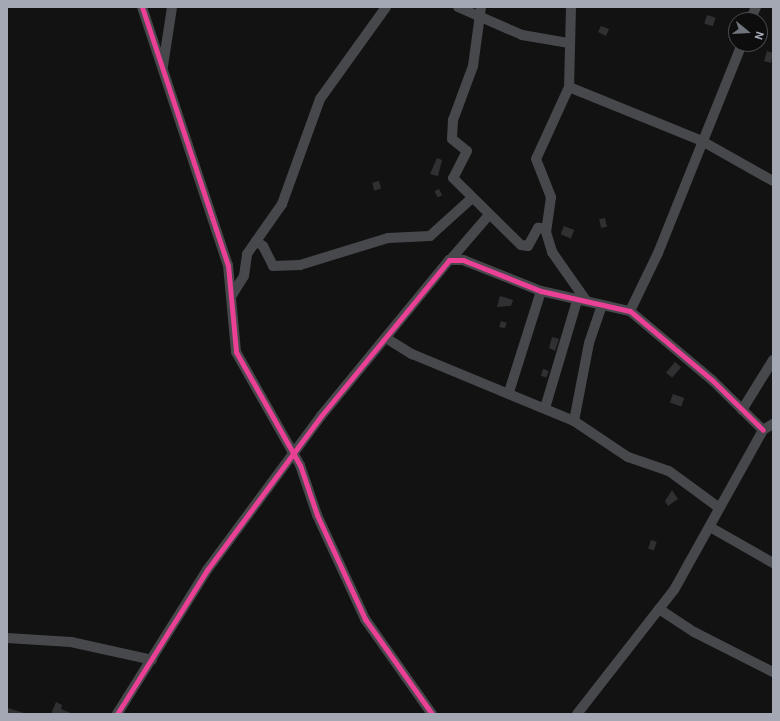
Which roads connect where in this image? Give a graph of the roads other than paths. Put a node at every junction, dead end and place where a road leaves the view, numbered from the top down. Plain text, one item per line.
1 (142, 7) edge
2 (172, 7) edge
3 (386, 7) edge
4 (458, 7) edge
5 (481, 7) edge
6 (572, 7) edge
7 (479, 18) junction
8 (569, 43) junction
9 (739, 52) edge
10 (162, 68) junction
11 (569, 87) junction
12 (702, 141) junction
13 (773, 180) edge
14 (472, 198) junction
15 (489, 215) junction
16 (546, 228) junction
17 (256, 241) junction
18 (451, 259) junction
19 (541, 291) junction
20 (232, 295) junction
21 (581, 298) junction
22 (602, 305) junction
23 (630, 311) junction
24 (386, 338) junction
25 (773, 360) edge
26 (509, 392) junction
27 (545, 408) junction
28 (742, 410) junction
29 (574, 421) junction
30 (773, 424) edge
31 (763, 430) junction
32 (293, 454) junction
33 (718, 507) junction
34 (710, 527) junction
35 (773, 562) edge
36 (660, 609) junction
37 (7, 638) edge
38 (152, 660) junction
39 (773, 672) edge
40 (117, 714) edge
41 (432, 714) edge
42 (577, 714) edge

1 - 10 street
2 - 10 street
3 - 17 street
4 - 7 street
5 - 7 street
6 - 8 street
7 - 8 street
7 - 14 street
8 - 11 street
9 - 12 street
10 - 20 street
11 - 12 street
11 - 16 street
12 - 13 street
12 - 23 street
14 - 15 street
14 - 17 street
15 - 16 street
15 - 18 street
16 - 21 street
17 - 20 street
18 - 19 street
18 - 24 street
19 - 21 street
19 - 26 street
20 - 32 street
21 - 22 street
21 - 27 street
22 - 23 street
22 - 29 street
23 - 28 street
24 - 26 street
24 - 32 street
25 - 28 street
26 - 27 street
27 - 29 street
28 - 31 street
29 - 33 street
30 - 31 street
31 - 33 street
32 - 38 street
32 - 41 street
33 - 34 street
34 - 35 street
34 - 36 street
36 - 39 street
36 - 42 street
37 - 38 street
38 - 40 street

